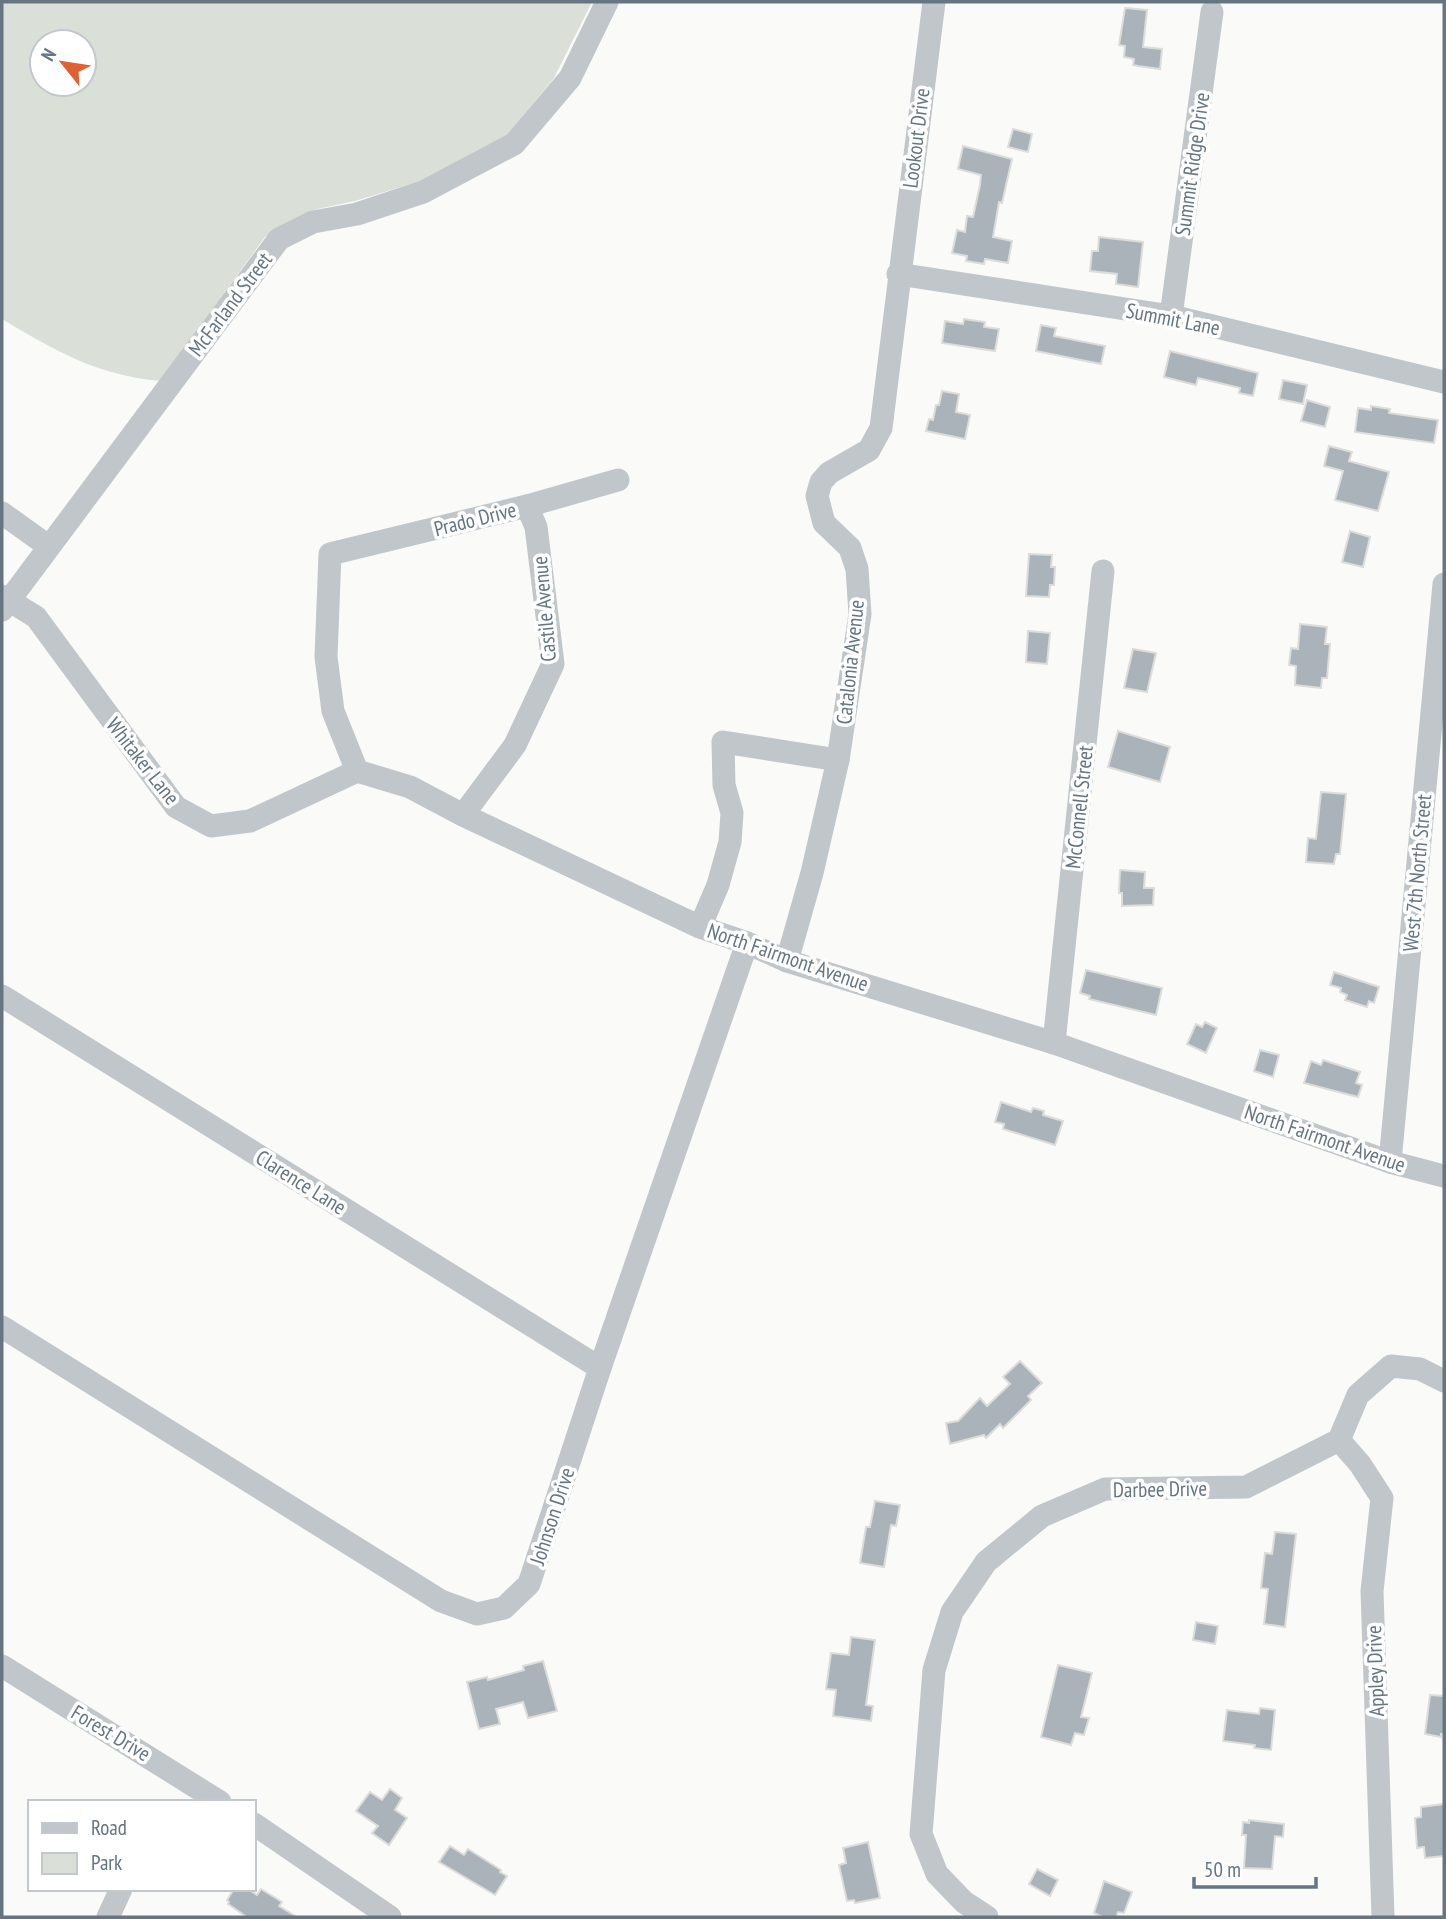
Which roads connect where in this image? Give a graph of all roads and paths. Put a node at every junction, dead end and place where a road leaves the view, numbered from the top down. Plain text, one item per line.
1 (607, 2) edge
2 (934, 2) edge
3 (1212, 12) dead end
4 (898, 274) junction
5 (1171, 316) junction
6 (1444, 382) edge
7 (618, 480) dead end
8 (527, 506) junction
9 (2, 513) edge
10 (48, 546) junction
11 (1103, 571) dead end
12 (1444, 584) edge
13 (4, 602) edge
14 (838, 760) junction
15 (357, 771) junction
16 (463, 816) junction
17 (700, 927) junction
18 (747, 943) junction
19 (788, 961) junction
20 (2, 996) edge
21 (1054, 1043) junction
22 (1390, 1162) junction
23 (1444, 1176) edge
24 (2, 1327) edge
25 (600, 1368) junction
26 (1444, 1381) edge
27 (1339, 1440) junction
28 (2, 1666) edge
29 (189, 1793) edge
30 (213, 1800) edge
31 (256, 1826) edge
32 (120, 1891) edge
33 (108, 1917) edge
34 (390, 1917) edge
35 (987, 1917) edge
36 (1383, 1917) edge

1 - 10 street, McFarland Street
2 - 4 street, Lookout Drive
3 - 5 street, Summit Ridge Drive
4 - 5 street, Summit Lane
4 - 14 street, Catalonia Avenue
5 - 6 street, Summit Lane
7 - 8 street, Prado Drive
8 - 15 street, Prado Drive
8 - 16 street, Castile Avenue
9 - 10 street
10 - 13 street, McFarland Street
11 - 21 street, McConnell Street
12 - 22 street, West 7th North Street
13 - 15 street, Whitaker Lane
14 - 17 street
14 - 19 street, Catalonia Avenue
15 - 16 street, North Fairmont Avenue
16 - 17 street, North Fairmont Avenue
17 - 18 street, North Fairmont Avenue
18 - 19 street, North Fairmont Avenue
18 - 25 street, Johnson Drive
19 - 21 street, North Fairmont Avenue
20 - 25 street, Clarence Lane
21 - 22 street, North Fairmont Avenue
22 - 23 street, North Fairmont Avenue
24 - 25 street, Johnson Drive
26 - 27 street
27 - 35 street, Darbee Drive
27 - 36 street, Appley Drive
28 - 29 street, Forest Drive
29 - 30 street, Forest Drive
31 - 34 street
32 - 33 street

